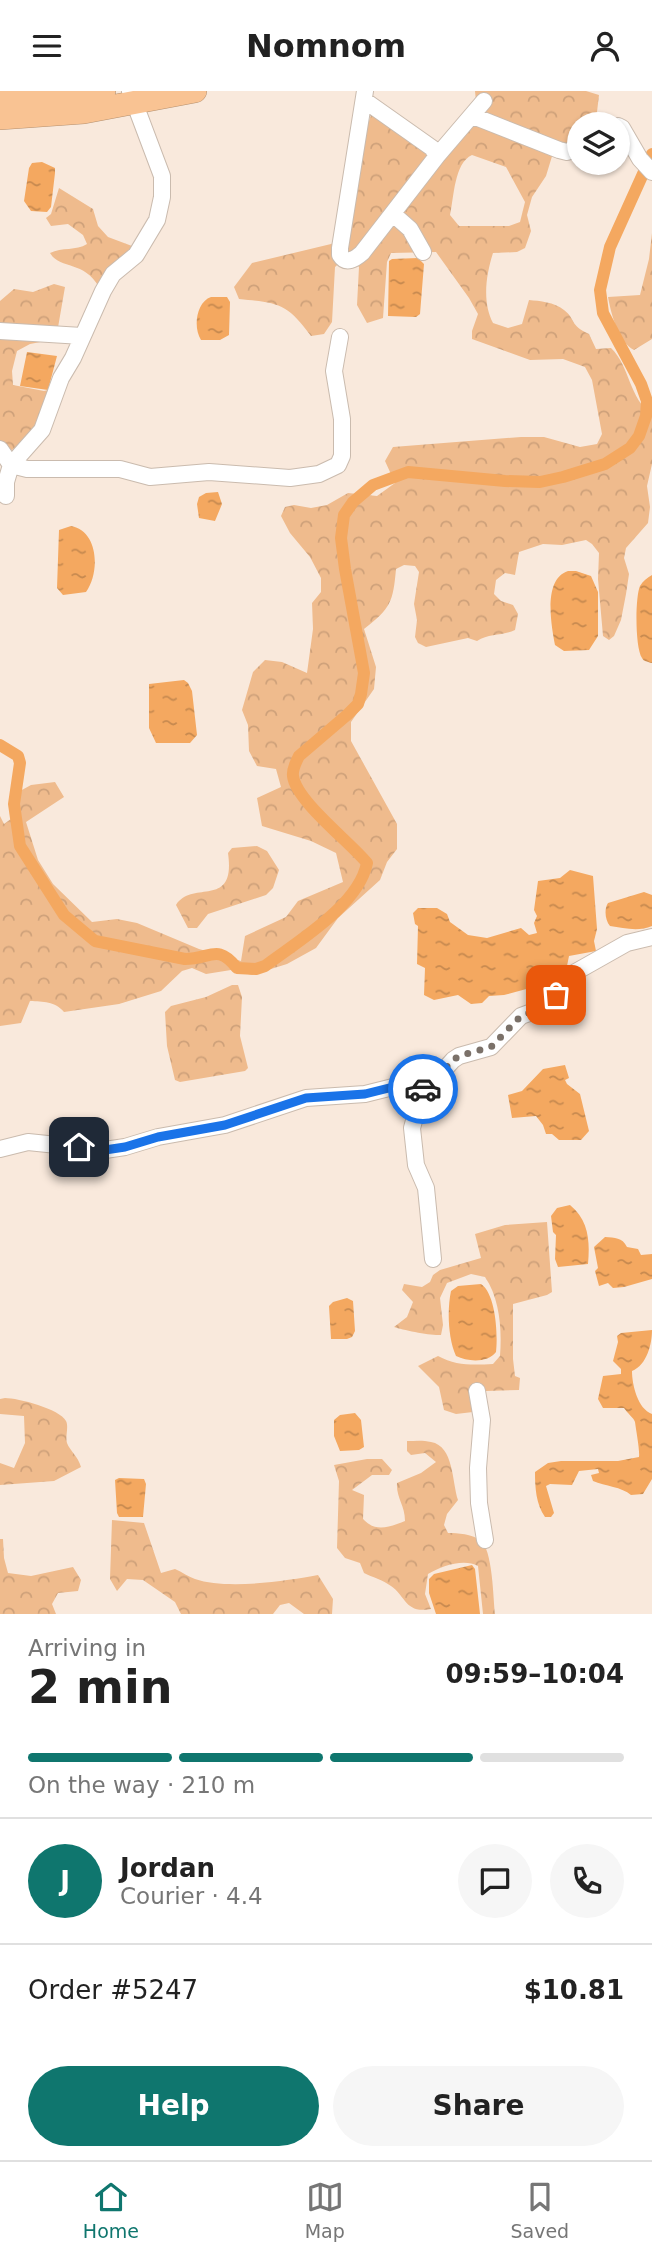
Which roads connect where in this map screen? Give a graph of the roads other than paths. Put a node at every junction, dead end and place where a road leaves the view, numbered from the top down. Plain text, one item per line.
1 (104, 91) edge
2 (195, 91) edge
3 (364, 96) edge
4 (132, 97) edge
5 (0, 101) edge
6 (484, 101) dead end
7 (473, 116) junction
8 (0, 118) edge
9 (630, 140) edge
10 (567, 152) edge
11 (437, 156) junction
12 (647, 166) edge
13 (393, 215) junction
14 (423, 252) dead end
15 (0, 331) edge
16 (82, 336) junction
17 (340, 337) dead end
18 (0, 449) edge
19 (12, 465) junction
20 (6, 496) dead end
21 (652, 937) edge
22 (416, 1089) junction
23 (0, 1149) edge
24 (433, 1259) dead end
25 (477, 1391) dead end
26 (485, 1540) dead end

1 - 5 highway
2 - 4 highway
3 - 11 street
3 - 13 street
4 - 8 highway
4 - 16 street
6 - 7 street
7 - 10 street
7 - 11 street
9 - 12 street
11 - 13 street
13 - 14 street
15 - 16 street
16 - 19 street
17 - 19 street
18 - 19 street
19 - 20 street
21 - 22 street
22 - 23 street
22 - 24 street
25 - 26 street

